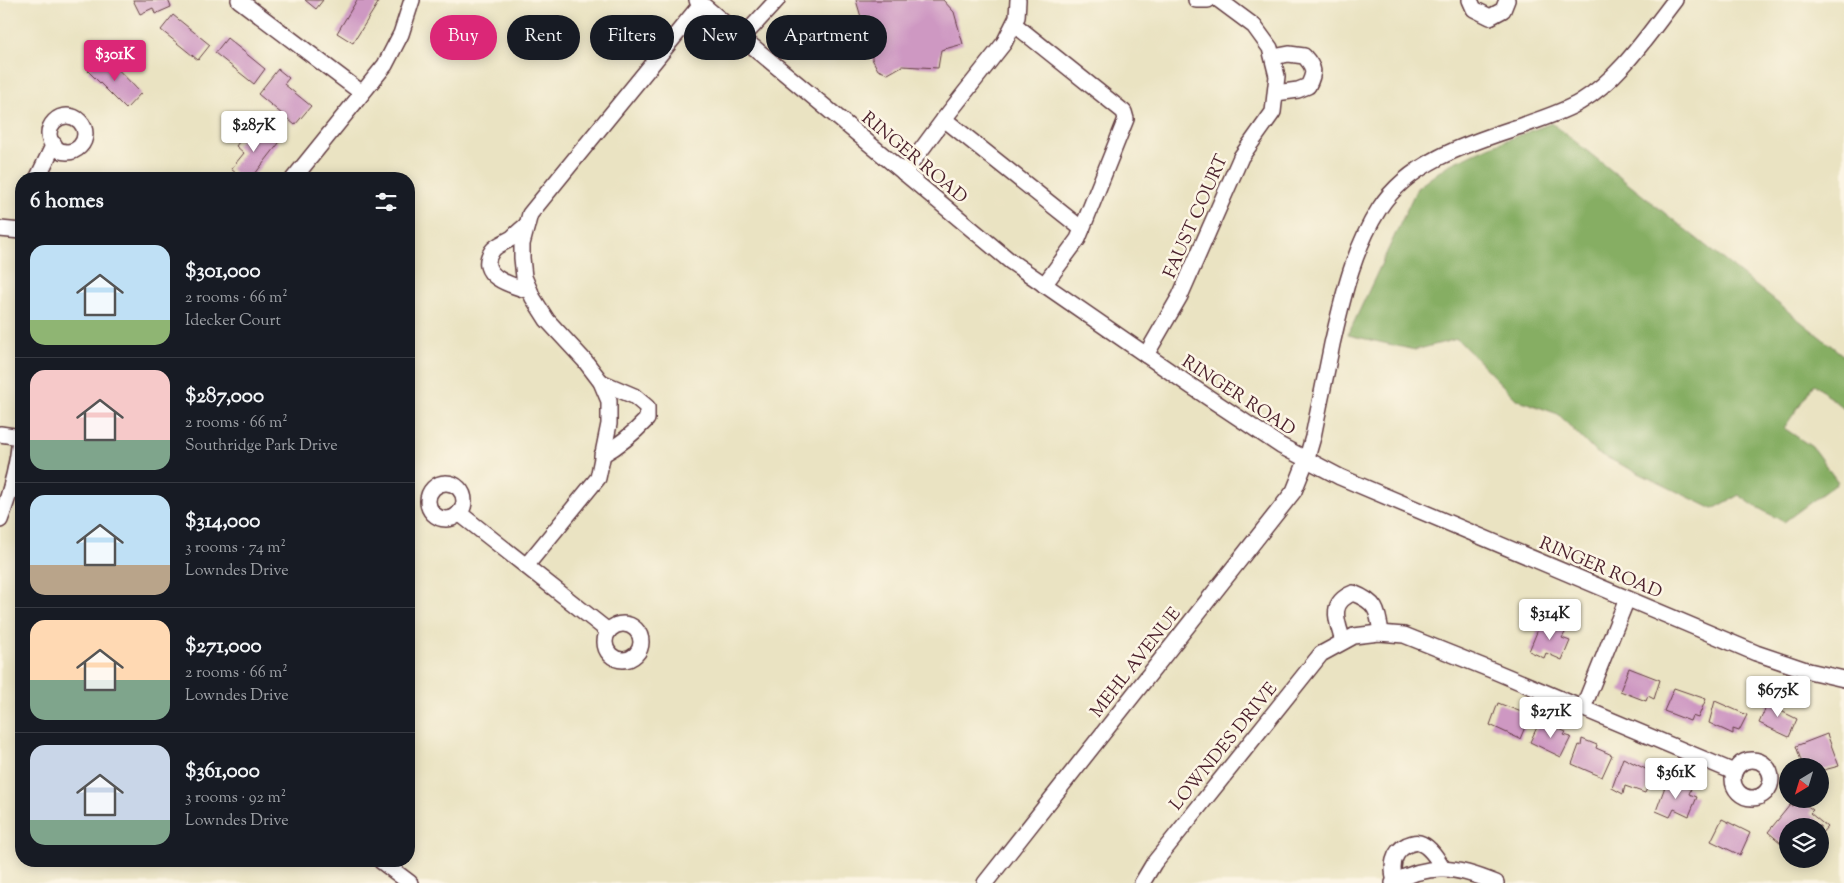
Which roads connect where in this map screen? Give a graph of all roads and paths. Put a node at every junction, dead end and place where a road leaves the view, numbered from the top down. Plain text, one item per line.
1 (239, 0) edge
2 (412, 0) edge
3 (777, 0) edge
4 (1018, 0) edge
5 (1030, 0) edge
6 (1196, 0) edge
7 (1208, 0) edge
8 (1219, 0) edge
9 (1470, 0) edge
10 (1507, 0) edge
11 (1675, 0) edge
12 (699, 2) edge
13 (715, 15) edge
14 (1015, 20) junction
15 (756, 23) edge
16 (756, 50) edge
17 (1273, 57) junction
18 (362, 93) junction
19 (1276, 93) junction
20 (944, 119) junction
21 (54, 144) dead end
22 (41, 172) edge
23 (299, 172) edge
24 (904, 173) junction
25 (527, 225) junction
26 (0, 229) edge
27 (1082, 229) junction
28 (15, 230) edge
29 (1044, 285) junction
30 (530, 291) junction
31 (1146, 355) junction
32 (601, 382) junction
33 (0, 434) edge
34 (15, 436) edge
35 (602, 455) junction
36 (1306, 461) junction
37 (15, 468) edge
38 (460, 513) dead end
39 (0, 520) edge
40 (526, 566) junction
41 (1627, 599) junction
42 (608, 631) dead end
43 (1381, 633) junction
44 (1343, 642) junction
45 (1844, 679) edge
46 (1583, 708) junction
47 (1734, 772) dead end
48 (390, 867) edge
49 (1443, 868) junction
50 (410, 883) edge
51 (985, 883) edge
52 (1142, 883) edge
53 (1394, 883) edge
54 (1496, 883) edge

1 - 18 street
2 - 18 street
3 - 15 street
4 - 14 street
5 - 14 street
6 - 7 street
8 - 17 street, FAUST COURT
9 - 10 street
11 - 36 street, MEHL AVENUE
12 - 13 street, RINGER ROAD
12 - 25 street
14 - 20 street
14 - 27 street
16 - 24 street, RINGER ROAD
17 - 19 street, FAUST COURT
17 - 19 street
18 - 23 street
19 - 31 street, FAUST COURT
20 - 24 street
20 - 27 street
21 - 22 street
24 - 29 street, RINGER ROAD
25 - 30 street
25 - 30 street
26 - 28 street
27 - 29 street
29 - 31 street, RINGER ROAD
30 - 32 street
31 - 36 street, RINGER ROAD
32 - 35 street
32 - 35 street
33 - 34 street
35 - 40 street
36 - 41 street, RINGER ROAD
36 - 51 street, MEHL AVENUE
37 - 39 street
38 - 40 street
40 - 42 street
41 - 45 street, RINGER ROAD
41 - 46 street
43 - 44 street, LOWNDES DRIVE
43 - 44 street
43 - 46 street, LOWNDES DRIVE
44 - 52 street, LOWNDES DRIVE
46 - 47 street, LOWNDES DRIVE
48 - 50 street
49 - 53 street
49 - 53 street
49 - 54 street

